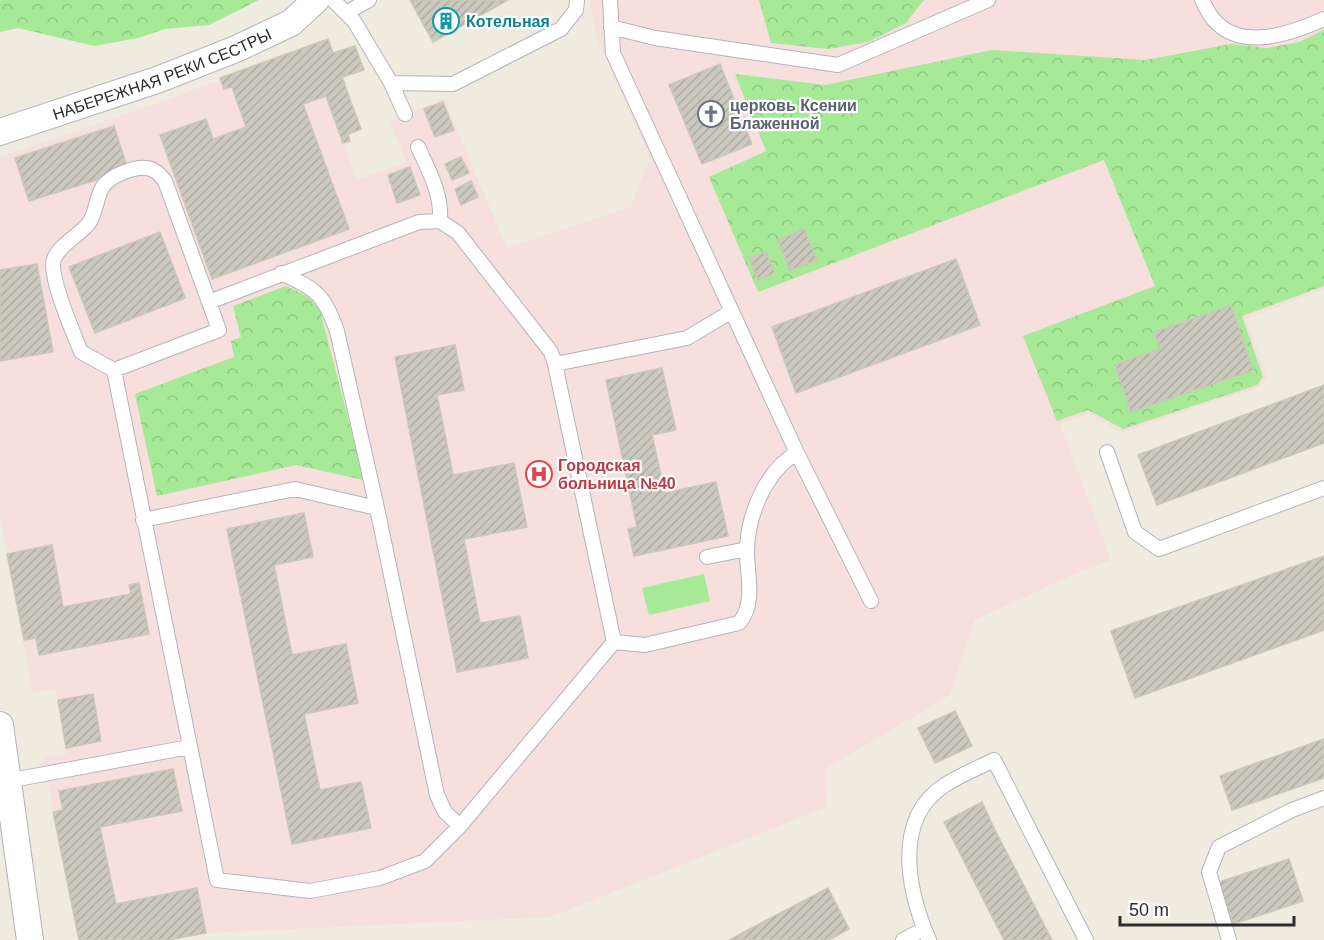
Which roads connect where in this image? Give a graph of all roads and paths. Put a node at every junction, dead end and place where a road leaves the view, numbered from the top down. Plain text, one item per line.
1 (316, 0) edge
2 (333, 0) edge
3 (369, 0) edge
4 (577, 0) edge
5 (610, 0) edge
6 (988, 0) edge
7 (1202, 0) edge
8 (346, 13) junction
9 (1324, 19) edge
10 (611, 27) junction
11 (391, 83) junction
12 (405, 114) dead end
13 (0, 132) edge
14 (418, 147) dead end
15 (440, 221) junction
16 (281, 273) junction
17 (209, 302) junction
18 (732, 311) junction
19 (555, 364) junction
20 (114, 370) junction
21 (1107, 452) dead end
22 (797, 453) junction
23 (1324, 488) edge
24 (377, 508) junction
25 (143, 520) junction
26 (747, 549) junction
27 (707, 557) dead end
28 (871, 601) dead end
29 (614, 642) junction
30 (0, 725) edge
31 (189, 747) junction
32 (7, 781) junction
33 (1324, 798) edge
34 (460, 826) junction
35 (927, 935) edge
36 (30, 940) edge
37 (903, 940) edge
38 (1086, 940) edge
39 (1228, 940) edge

1 - 13 street, НАБЕРЕЖНАЯ РЕКИ СЕСТРЫ
2 - 8 lane
3 - 8 lane
4 - 11 lane
5 - 10 lane
6 - 10 lane
7 - 9 lane
8 - 11 lane
10 - 18 lane
11 - 12 lane
14 - 15 lane
15 - 16 lane
15 - 19 lane
16 - 17 lane
16 - 24 lane
17 - 20 lane
17 - 20 lane
18 - 19 lane
18 - 22 lane
19 - 29 lane
20 - 25 lane
21 - 23 lane
22 - 26 lane
22 - 28 lane
24 - 25 lane
24 - 34 lane
25 - 31 lane
26 - 27 lane
26 - 29 lane
29 - 34 lane
30 - 32 street
31 - 32 lane
31 - 34 lane
32 - 36 street
33 - 39 lane
35 - 37 lane
35 - 38 lane

